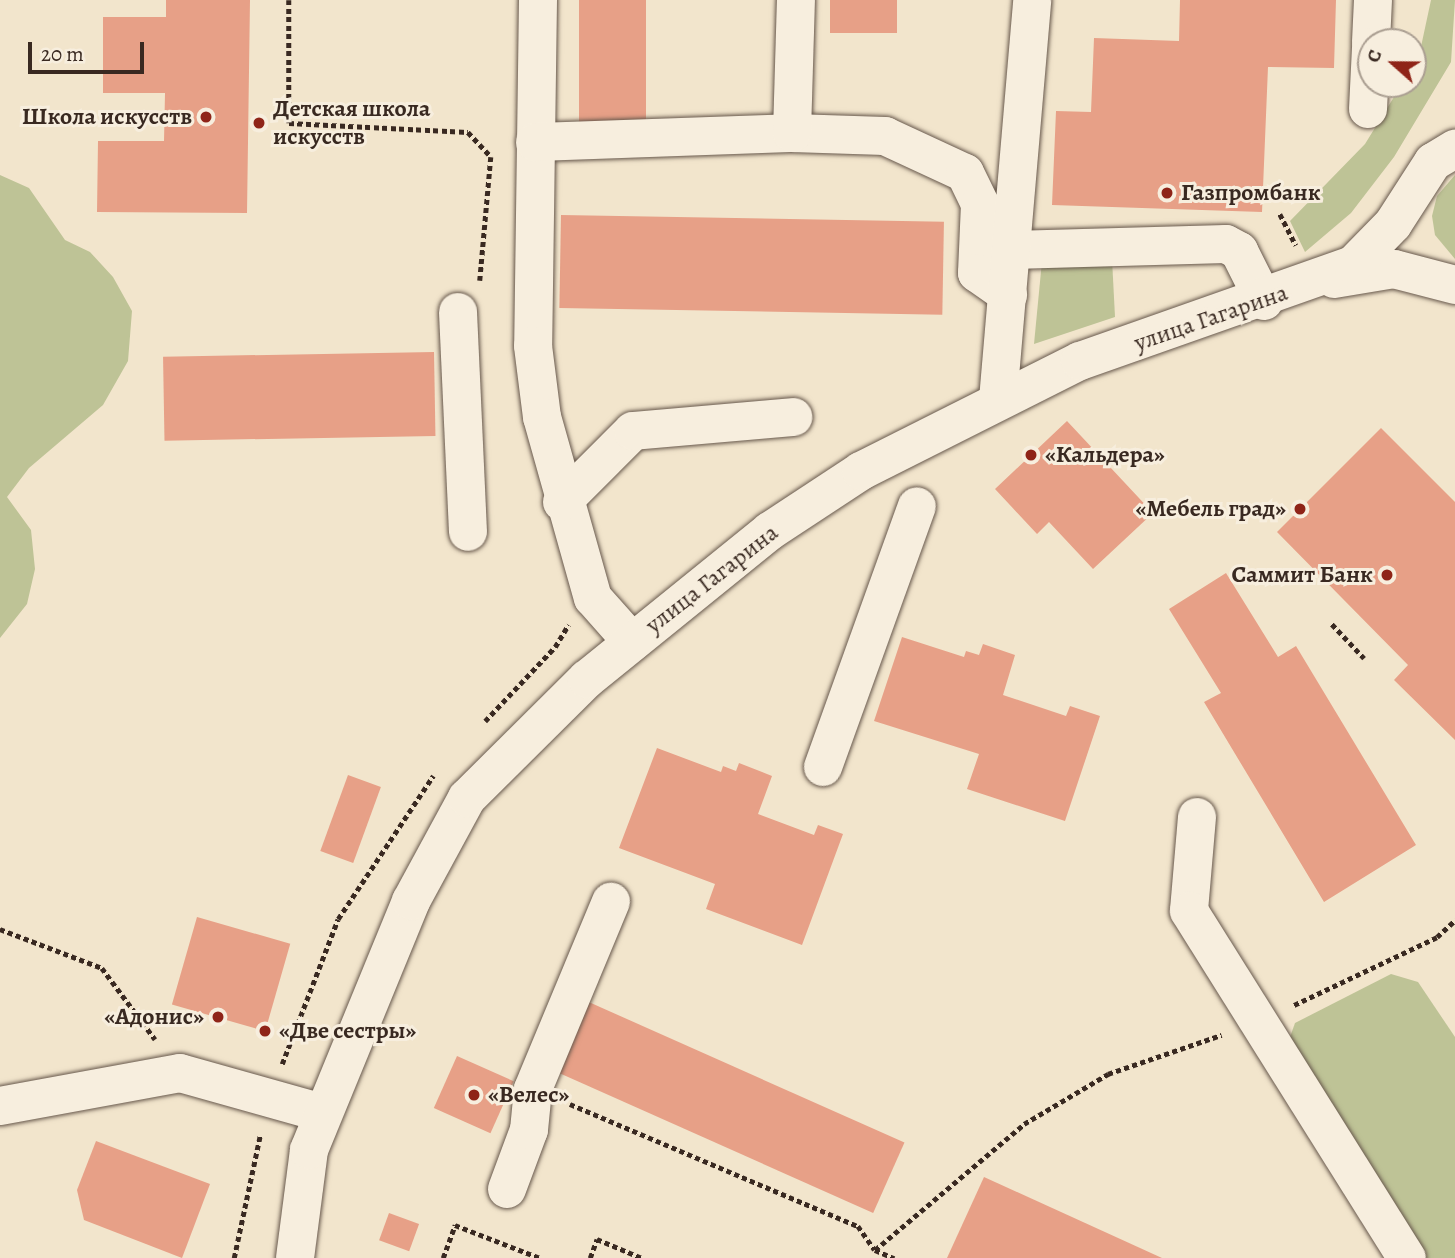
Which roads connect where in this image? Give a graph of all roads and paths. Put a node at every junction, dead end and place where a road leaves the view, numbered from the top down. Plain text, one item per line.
1 (289, 0) edge
2 (538, 0) edge
3 (796, 0) edge
4 (1032, 0) edge
5 (1374, 0) edge
6 (1372, 28) edge
7 (1369, 98) edge
8 (1368, 109) dead end
9 (1455, 130) edge
10 (468, 132) dead end
11 (792, 133) junction
12 (535, 142) junction
13 (1435, 165) edge
14 (1012, 250) junction
15 (1315, 283) junction
16 (1453, 285) edge
17 (1008, 295) junction
18 (1264, 301) junction
19 (458, 312) dead end
20 (998, 400) junction
21 (793, 417) dead end
22 (562, 502) junction
23 (917, 506) dead end
24 (468, 532) dead end
25 (1332, 624) dead end
26 (632, 642) junction
27 (1364, 658) dead end
28 (823, 768) dead end
29 (1197, 817) dead end
30 (611, 902) dead end
31 (1455, 920) edge
32 (0, 929) edge
33 (1258, 1022) junction
34 (180, 1073) junction
35 (533, 1089) junction
36 (0, 1107) edge
37 (322, 1113) junction
38 (507, 1189) dead end
39 (875, 1250) junction
40 (295, 1258) edge
41 (443, 1258) edge
42 (540, 1258) edge
43 (590, 1258) edge
44 (642, 1258) edge
45 (894, 1258) edge
46 (1407, 1258) edge

1 - 10 path
2 - 12 street
3 - 11 street
4 - 14 street
5 - 6 street
7 - 8 street
9 - 13 street
11 - 12 street
11 - 17 street
12 - 22 street
13 - 15 street
13 - 16 street
14 - 17 street
14 - 18 street
15 - 16 street
15 - 18 street, улица Гагарина
17 - 20 street
18 - 20 street, улица Гагарина
19 - 24 street
20 - 26 street, улица Гагарина
21 - 22 street
22 - 26 street
23 - 28 street
25 - 27 path
26 - 37 street, улица Гагарина
29 - 33 street
30 - 35 street
31 - 33 path
32 - 34 path
33 - 39 path
33 - 46 street
34 - 36 street
34 - 37 street
35 - 38 street
35 - 39 path
37 - 40 street, улица Гагарина
39 - 45 path
41 - 42 path
43 - 44 path

